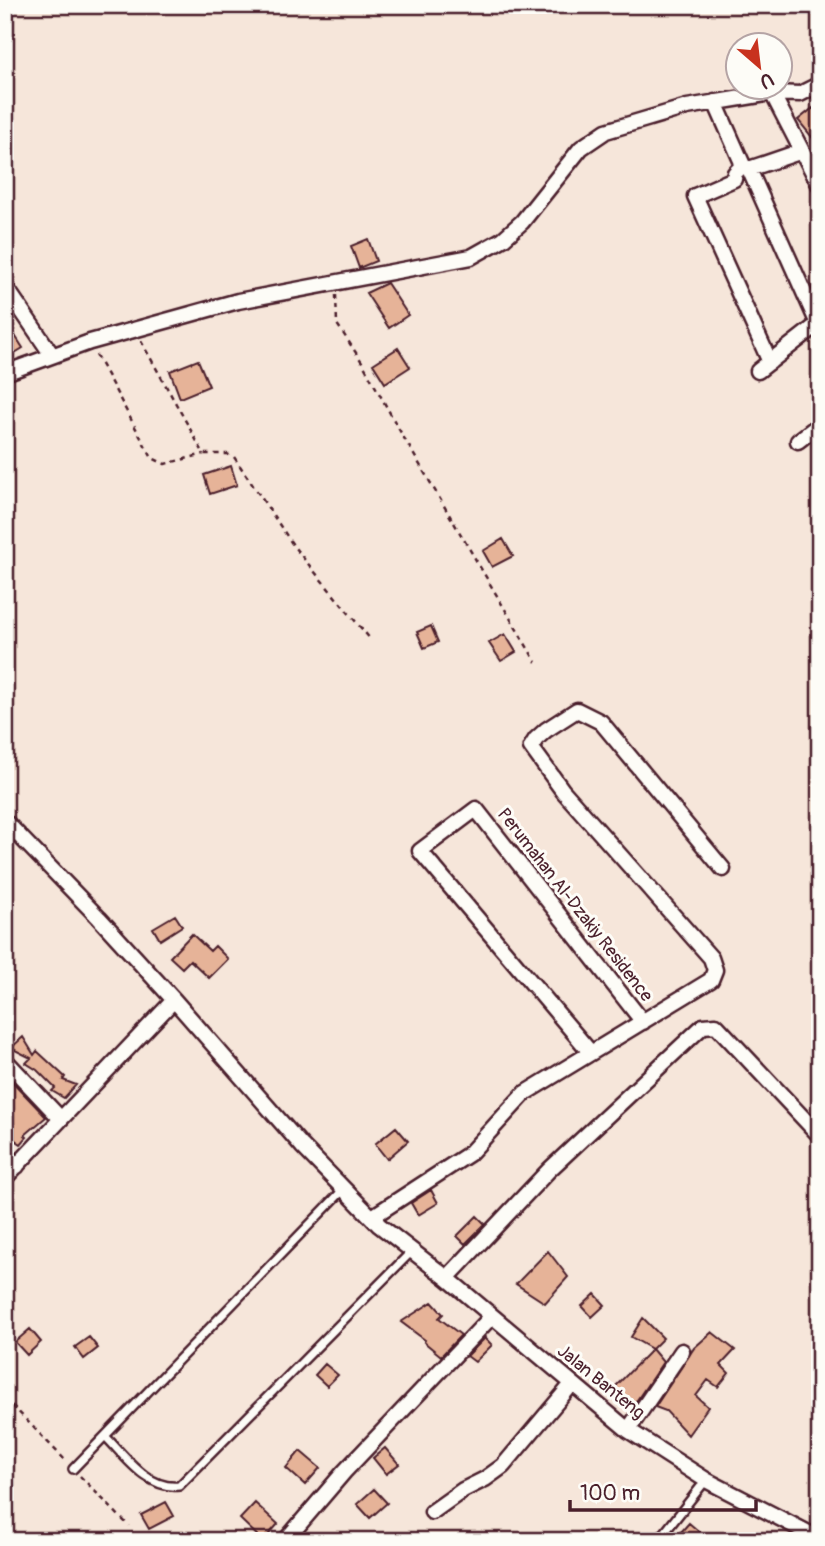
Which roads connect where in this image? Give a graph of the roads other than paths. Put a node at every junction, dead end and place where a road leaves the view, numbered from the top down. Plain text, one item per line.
1 (819, 86) edge
2 (794, 94) edge
3 (724, 101) edge
4 (715, 102) junction
5 (777, 102) edge
6 (802, 151) junction
7 (746, 167) junction
8 (820, 186) edge
9 (5, 286) edge
10 (819, 323) edge
11 (52, 355) junction
12 (5, 373) edge
13 (820, 424) edge
14 (798, 441) dead end
15 (5, 821) edge
16 (723, 869) dead end
17 (174, 1000) junction
18 (642, 1022) junction
19 (591, 1053) junction
20 (7, 1062) edge
21 (61, 1119) junction
22 (820, 1136) edge
23 (5, 1153) edge
24 (17, 1166) junction
25 (5, 1178) edge
26 (343, 1190) junction
27 (375, 1221) junction
28 (412, 1251) junction
29 (447, 1278) junction
30 (492, 1316) junction
31 (682, 1350) dead end
32 (572, 1384) junction
33 (628, 1430) junction
34 (105, 1436) junction
35 (73, 1469) dead end
36 (706, 1480) junction
37 (432, 1512) dead end
38 (820, 1539) edge
39 (285, 1541) edge
40 (658, 1541) edge

1 - 2 street
3 - 4 street
4 - 7 street
4 - 11 street
5 - 6 street
6 - 7 street
6 - 8 street
7 - 10 street
7 - 10 street
9 - 11 street
11 - 12 street
13 - 14 street
15 - 17 street, Jalan Banteng
16 - 18 street
17 - 21 street
17 - 26 street, Jalan Banteng
18 - 19 street
18 - 19 street, Perumahan Al-Dzakiy Residence
19 - 27 street
20 - 21 street
21 - 24 street
22 - 29 street
23 - 24 street
24 - 25 street
26 - 27 street, Jalan Banteng
26 - 34 lane
27 - 28 street, Jalan Banteng
28 - 29 street, Jalan Banteng
28 - 34 lane
29 - 30 street, Jalan Banteng
30 - 32 street, Jalan Banteng
30 - 39 street
31 - 33 street
32 - 33 street, Jalan Banteng
32 - 37 street
33 - 36 street, Jalan Banteng
34 - 35 lane
36 - 38 street, Jalan Banteng
36 - 40 lane

